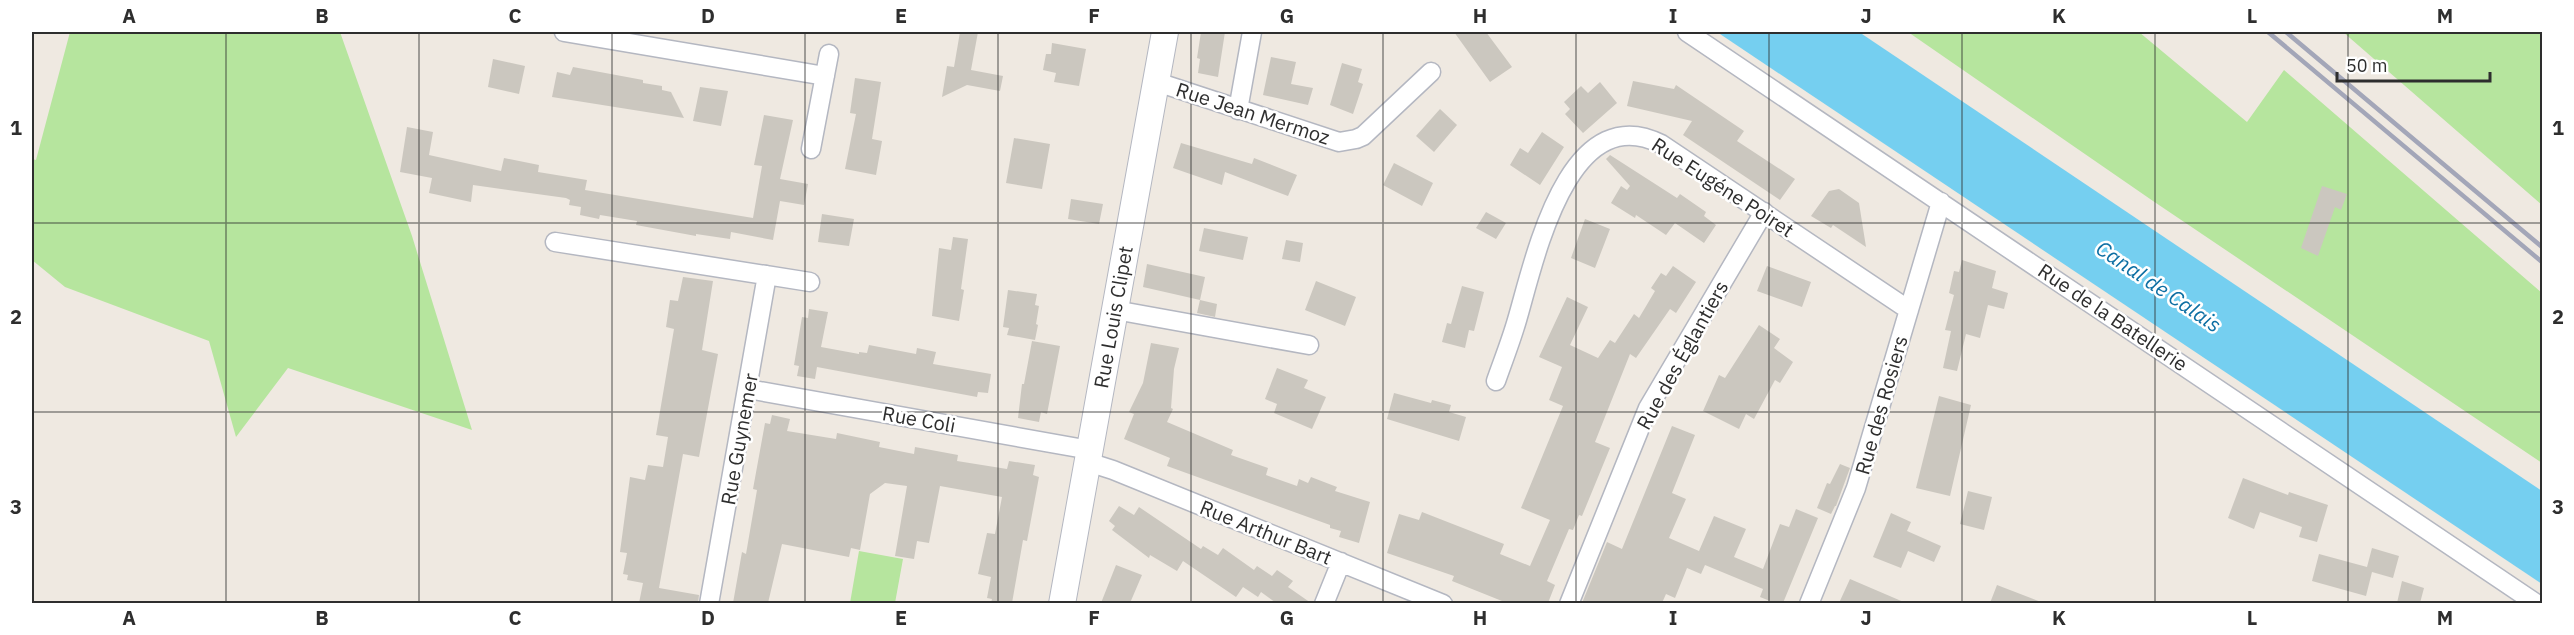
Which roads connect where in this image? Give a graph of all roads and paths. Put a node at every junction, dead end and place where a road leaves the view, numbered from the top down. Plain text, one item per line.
1 (564, 32) edge
2 (1165, 32) edge
3 (1252, 32) edge
4 (1687, 32) edge
5 (613, 36) edge
6 (829, 54) dead end
7 (1431, 72) dead end
8 (825, 76) junction
9 (1156, 82) junction
10 (1238, 110) junction
11 (811, 149) dead end
12 (1941, 202) junction
13 (1764, 212) junction
14 (555, 242) dead end
15 (767, 275) junction
16 (810, 282) dead end
17 (1115, 310) junction
18 (1909, 310) junction
19 (1309, 345) dead end
20 (1496, 381) dead end
21 (748, 389) junction
22 (1089, 456) junction
23 (1341, 562) junction
24 (709, 603) edge
25 (1062, 603) edge
26 (1324, 603) edge
27 (1443, 603) edge
28 (1569, 603) edge
29 (1809, 603) edge
30 (2537, 603) edge

1 - 5 street
2 - 9 street, Rue Louis Clipet
3 - 10 street
4 - 12 street, Rue de la Batellerie
5 - 8 street
6 - 8 street
7 - 10 street, Rue Jean Mermoz
8 - 11 street
9 - 10 street, Rue Jean Mermoz
9 - 17 street, Rue Louis Clipet
12 - 18 street, Rue des Rosiers
12 - 30 street, Rue de la Batellerie
13 - 18 street, Rue Eugéne Poiret
13 - 20 street, Rue Eugéne Poiret
13 - 28 street, Rue des Églantiers
14 - 15 street
15 - 16 street
15 - 21 street, Rue Guynemer
17 - 19 street
17 - 22 street, Rue Louis Clipet
18 - 29 street, Rue des Rosiers
21 - 22 street, Rue Coli
21 - 24 street, Rue Guynemer
22 - 23 street, Rue Arthur Bart
22 - 25 street, Rue Louis Clipet
23 - 26 street
23 - 27 street, Rue Arthur Bart

